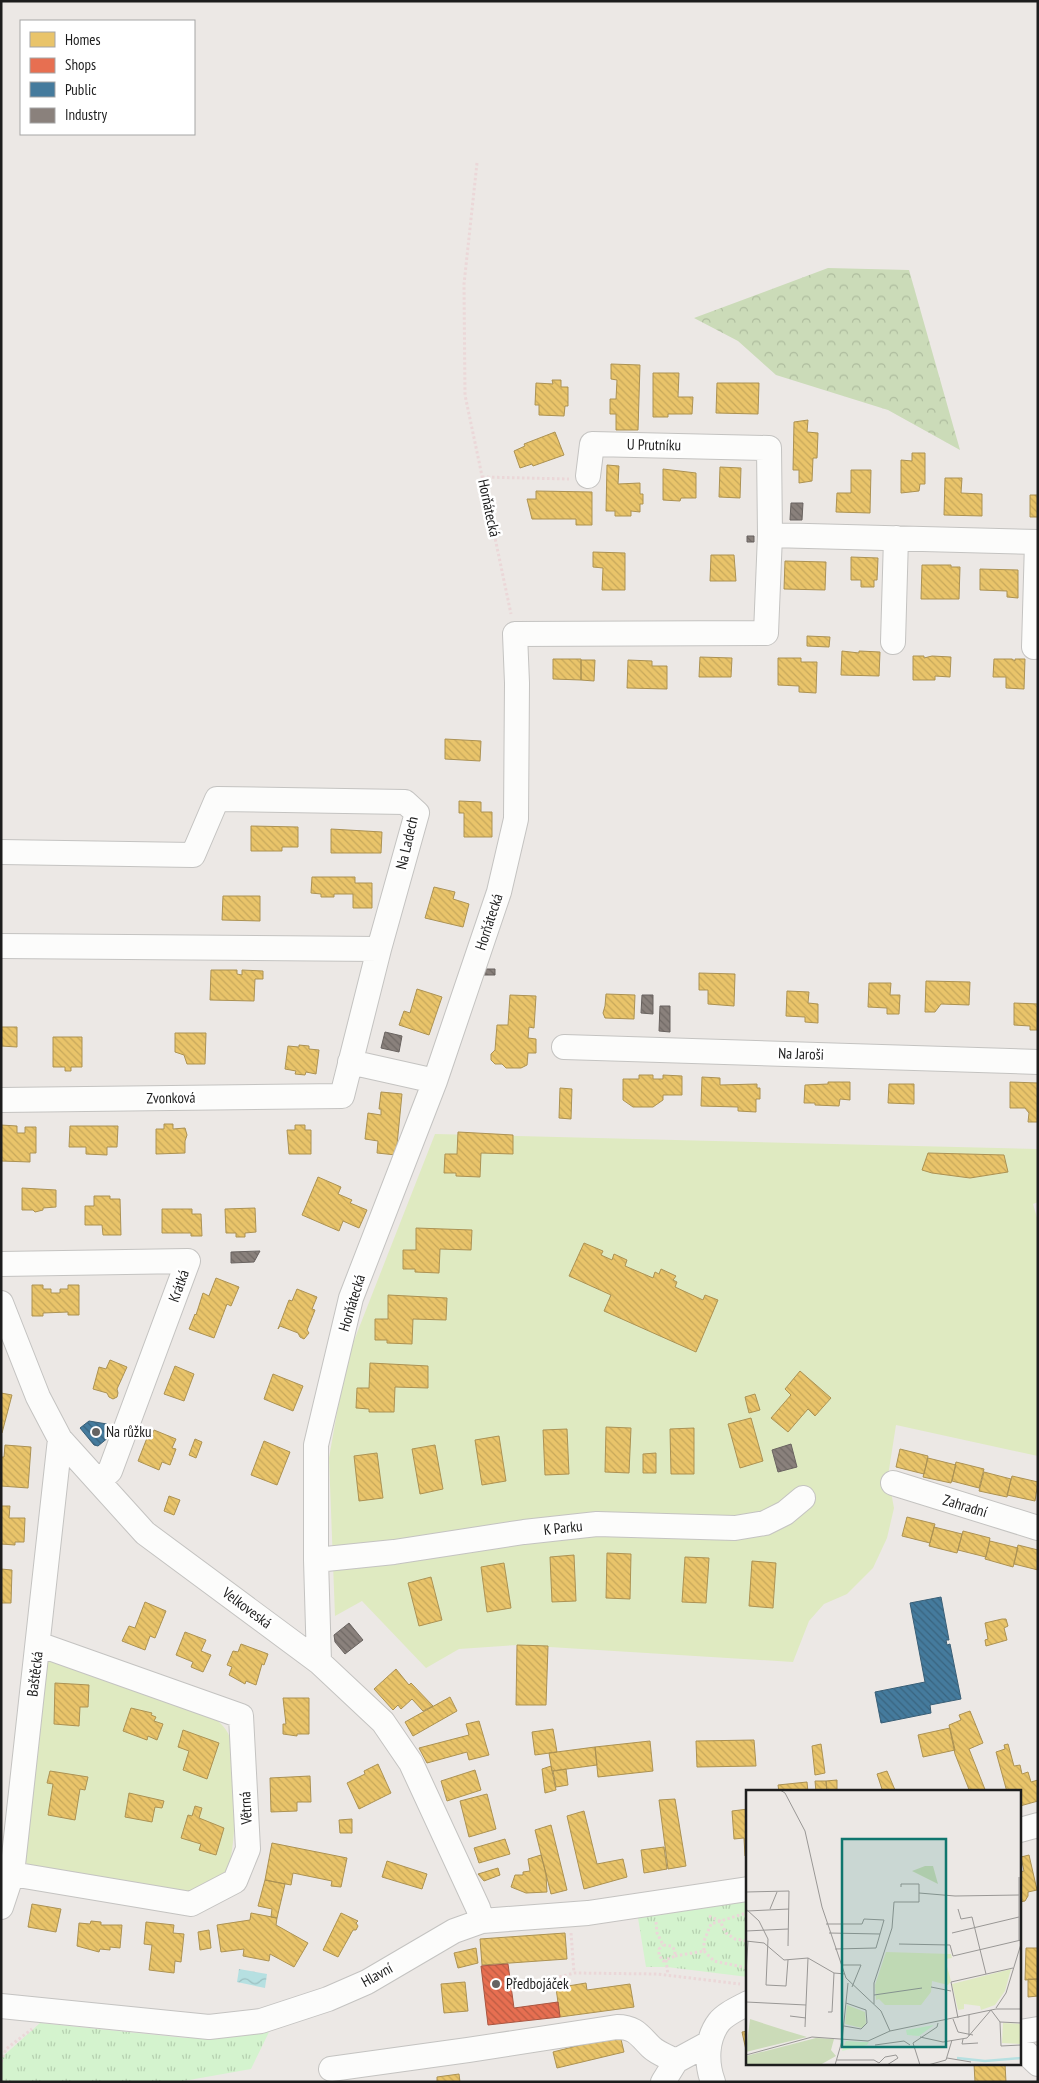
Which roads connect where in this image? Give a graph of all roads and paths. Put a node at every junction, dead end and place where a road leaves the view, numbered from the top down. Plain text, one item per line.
1 (476, 163) dead end
2 (482, 476) junction
3 (588, 476) joint
4 (770, 535) junction
5 (896, 538) junction
6 (1037, 542) edge
7 (515, 634) junction
8 (893, 642) dead end
9 (1034, 647) dead end
10 (1, 852) edge
11 (1, 946) edge
12 (379, 949) junction
13 (564, 1047) dead end
14 (350, 1062) junction
15 (1038, 1062) edge
16 (435, 1081) junction
17 (1, 1100) edge
18 (1, 1264) edge
19 (1, 1303) edge
20 (12, 1357) edge
21 (60, 1439) junction
22 (99, 1481) junction
23 (893, 1484) dead end
24 (803, 1498) dead end
25 (1038, 1528) edge
26 (316, 1560) junction
27 (38, 1644) junction
28 (319, 1662) junction
29 (1038, 1825) edge
30 (1022, 1829) edge
31 (12, 1874) junction
32 (746, 1889) edge
33 (1, 1906) edge
34 (746, 1915) edge
35 (656, 1916) dead end
36 (482, 1921) junction
37 (571, 1934) dead end
38 (663, 1945) junction
39 (704, 1951) junction
40 (675, 1956) junction
41 (666, 1960) junction
42 (746, 1968) edge
43 (574, 1972) junction
44 (668, 1975) junction
45 (540, 1982) dead end
46 (746, 1985) edge
47 (746, 2003) edge
48 (1, 2006) edge
49 (1038, 2029) edge
50 (1022, 2032) edge
51 (709, 2042) junction
52 (1022, 2049) edge
53 (676, 2061) junction
54 (1038, 2064) edge
55 (330, 2069) dead end
56 (663, 2082) edge
57 (713, 2082) edge

1 - 2 path, Horňátecká
2 - 3 path
2 - 7 path, Horňátecká
3 - 4 street, U Prutníku
4 - 5 street
4 - 7 street, U Prutníku
5 - 6 street
5 - 8 street
6 - 9 street
7 - 16 street, Horňátecká
10 - 12 street, Na Ladech
11 - 12 street
12 - 14 street
13 - 15 street, Na Jaroši
14 - 16 street
14 - 17 street, Zvonková
16 - 26 street, Horňátecká
18 - 22 street, Krátká
19 - 20 street, Velkoveská
20 - 21 street, Velkoveská
21 - 22 street, Velkoveská
21 - 27 street, Baštěcká
22 - 28 street, Velkoveská
23 - 25 street, Zahradní
24 - 26 street, K Parku
26 - 28 street, Horňátecká
27 - 31 street, Baštěcká
27 - 31 street, Větrná
28 - 36 street, Velkoveská
29 - 30 street
31 - 33 street, Baštěcká
32 - 36 street, Hlavní
34 - 39 path
35 - 38 path
36 - 48 street, Hlavní
37 - 43 path
38 - 40 path
38 - 41 path
39 - 40 path
39 - 42 path
40 - 41 path
41 - 44 path
43 - 44 path
43 - 45 path
44 - 46 path
47 - 51 street
49 - 50 street
51 - 53 street
51 - 57 street
52 - 54 street
53 - 55 street
53 - 56 street

